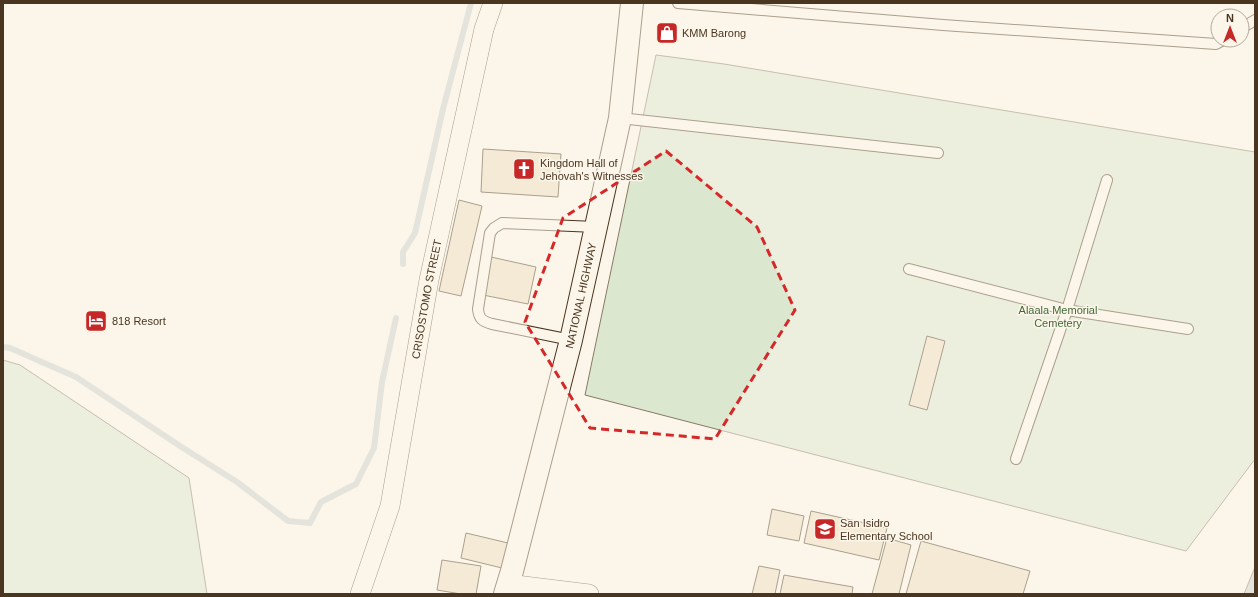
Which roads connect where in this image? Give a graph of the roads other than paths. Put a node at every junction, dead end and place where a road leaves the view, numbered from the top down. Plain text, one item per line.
1 (493, 3) edge
2 (632, 3) edge
3 (678, 3) edge
4 (1210, 44) edge
5 (620, 118) junction
6 (938, 153) dead end
7 (1107, 180) dead end
8 (596, 227) junction
9 (909, 269) dead end
10 (1067, 310) junction
11 (1188, 329) dead end
12 (571, 340) junction
13 (1016, 459) dead end
14 (507, 589) edge
15 (360, 594) edge
16 (589, 594) edge

1 - 15 street, CRISOSTOMO STREET
2 - 5 main road, NATIONAL HIGHWAY
3 - 4 lane
5 - 6 lane
5 - 8 main road, NATIONAL HIGHWAY
7 - 10 lane
8 - 12 main road, NATIONAL HIGHWAY
8 - 12 lane
9 - 10 lane
10 - 11 lane
10 - 13 lane
12 - 14 main road, NATIONAL HIGHWAY
14 - 16 street

